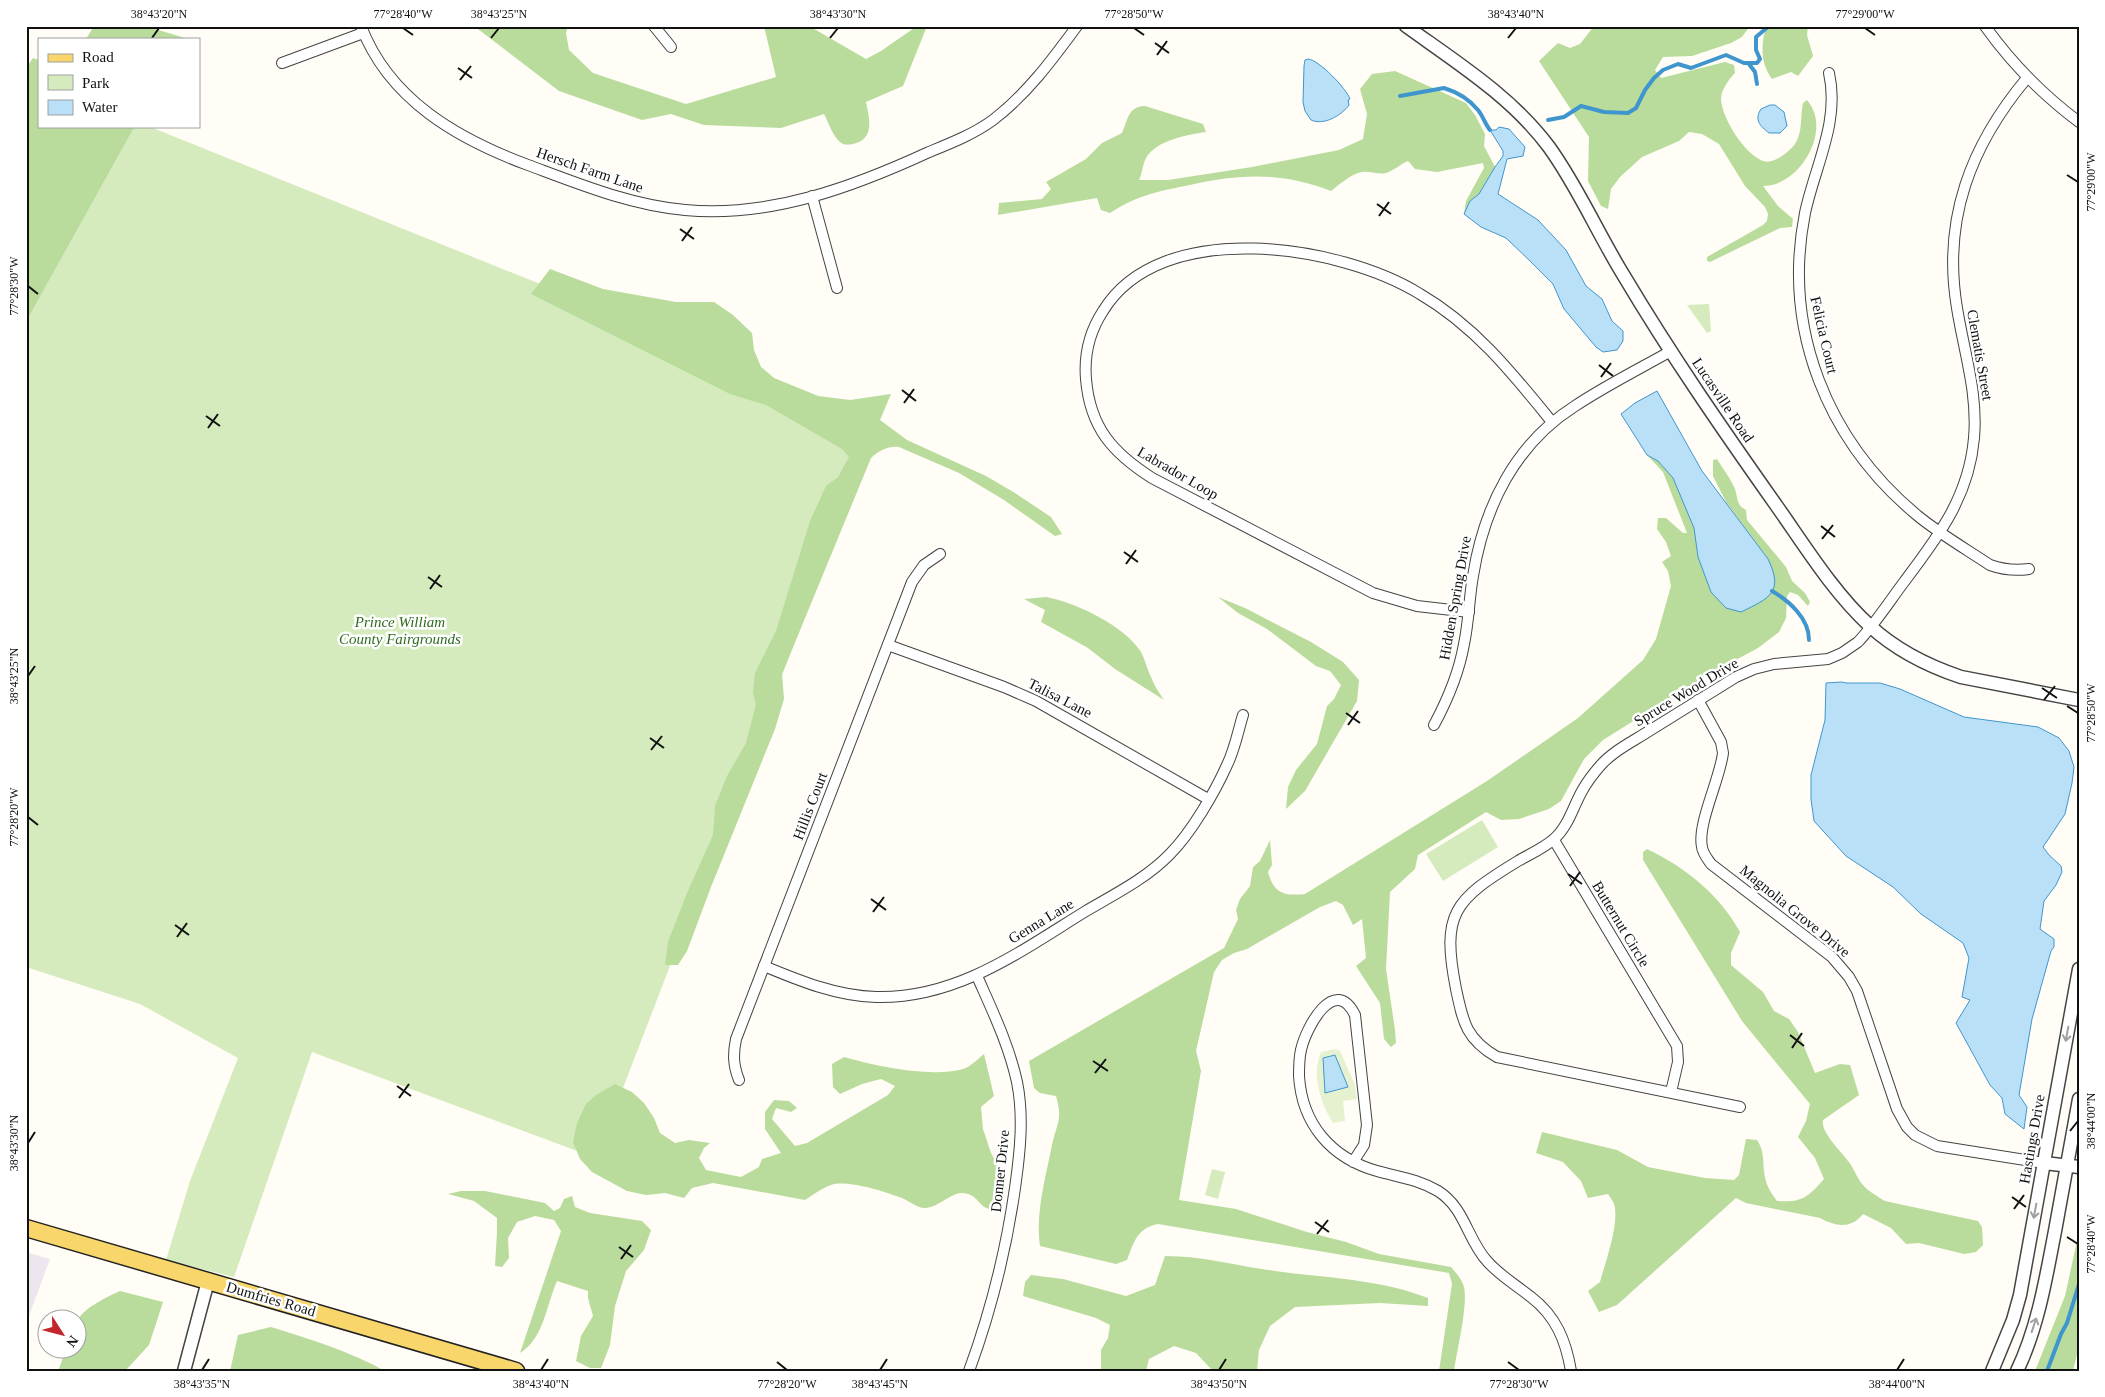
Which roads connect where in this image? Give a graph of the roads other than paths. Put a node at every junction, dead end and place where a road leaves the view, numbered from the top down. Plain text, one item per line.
1 (654, 26) edge
2 (1077, 26) edge
3 (1406, 26) edge
4 (1985, 26) edge
5 (362, 29) edge
6 (671, 47) dead end
7 (282, 63) dead end
8 (1829, 73) dead end
9 (2027, 78) junction
10 (2079, 122) edge
11 (812, 196) junction
12 (837, 288) dead end
13 (1671, 352) junction
14 (1552, 422) junction
15 (1941, 532) junction
16 (940, 554) dead end
17 (2029, 569) dead end
18 (1468, 612) junction
19 (1871, 627) junction
20 (888, 645) junction
21 (1698, 700) junction
22 (2079, 700) edge
23 (1243, 714) dead end
24 (1434, 725) dead end
25 (1208, 799) junction
26 (1554, 840) junction
27 (764, 966) junction
28 (2079, 969) edge
29 (977, 976) junction
30 (739, 1080) dead end
31 (1671, 1092) junction
32 (2079, 1099) edge
33 (1740, 1107) dead end
34 (1353, 1162) junction
35 (2044, 1162) junction
36 (2073, 1166) edge
37 (26, 1228) edge
38 (208, 1281) junction
39 (184, 1371) edge
40 (516, 1371) edge
41 (969, 1371) edge
42 (1571, 1371) edge
43 (1992, 1371) edge
44 (2017, 1371) edge

1 - 6 street
2 - 11 street, Hersch Farm Lane
3 - 13 street, Lucasville Road
4 - 9 street
5 - 7 street
5 - 11 street, Hersch Farm Lane
8 - 15 street, Felicia Court
9 - 10 street
9 - 15 street, Clematis Street
11 - 12 street
13 - 14 street, Hidden Spring Drive
13 - 19 street, Lucasville Road
14 - 18 street, Hidden Spring Drive
14 - 18 street, Labrador Loop
15 - 17 street, Felicia Court
15 - 19 street, Clematis Street
16 - 20 street, Hillis Court
18 - 24 street, Hidden Spring Drive
19 - 21 street, Spruce Wood Drive
19 - 22 street, Lucasville Road
20 - 25 street, Talisa Lane
20 - 27 street, Hillis Court
21 - 26 street, Spruce Wood Drive
21 - 35 street, Magnolia Grove Drive
23 - 25 street, Genna Lane
25 - 29 street, Genna Lane
26 - 31 street, Butternut Circle
26 - 31 street
27 - 29 street, Genna Lane
27 - 30 street, Hillis Court
28 -> 35 street, Hastings Drive
29 - 41 street, Donner Drive
31 - 33 street
32 - 36 street
34 - 34 street
34 - 42 street
35 - 36 street
35 -> 43 street, Hastings Drive
44 -> 36 street
37 - 38 main road, Dumfries Road
38 - 39 street
38 - 40 main road, Dumfries Road

